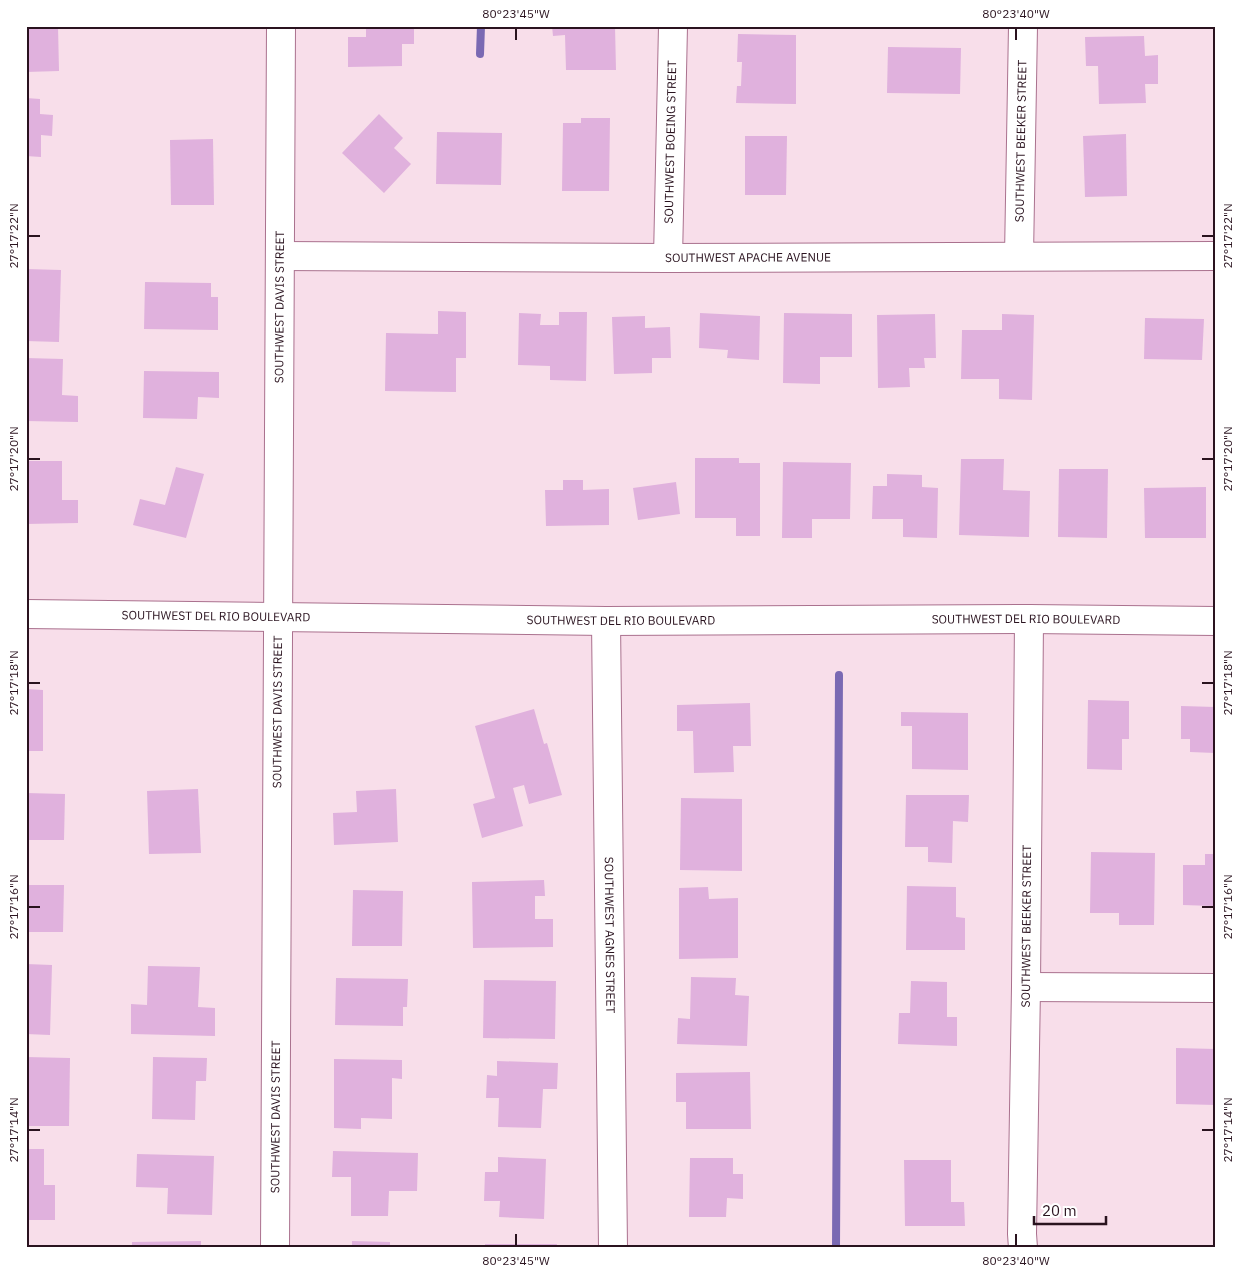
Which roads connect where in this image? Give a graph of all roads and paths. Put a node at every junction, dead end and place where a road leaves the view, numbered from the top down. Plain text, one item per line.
1 (281, 26) edge
2 (673, 26) edge
3 (1023, 26) edge
4 (280, 256) junction
5 (1019, 256) junction
6 (1216, 256) edge
7 (668, 258) junction
8 (26, 614) edge
9 (277, 617) junction
10 (1029, 619) junction
11 (606, 621) junction
12 (1216, 621) edge
13 (1026, 987) junction
14 (1216, 988) edge
15 (1023, 1241) edge
16 (275, 1248) edge
17 (613, 1248) edge

1 - 4 street, SOUTHWEST DAVIS STREET
2 - 7 street, SOUTHWEST BOEING STREET
3 - 5 street, SOUTHWEST BEEKER STREET
4 - 7 street, SOUTHWEST APACHE AVENUE
4 - 9 street, SOUTHWEST DAVIS STREET
5 - 6 street, SOUTHWEST APACHE AVENUE
5 - 7 street, SOUTHWEST APACHE AVENUE
8 - 9 street, SOUTHWEST DEL RIO BOULEVARD
9 - 11 street, SOUTHWEST DEL RIO BOULEVARD
9 - 16 street, SOUTHWEST DAVIS STREET
10 - 11 street, SOUTHWEST DEL RIO BOULEVARD
10 - 12 street, SOUTHWEST DEL RIO BOULEVARD
10 - 13 street, SOUTHWEST BEEKER STREET
11 - 17 street, SOUTHWEST AGNES STREET
13 - 14 street
13 - 15 street, SOUTHWEST BEEKER STREET

